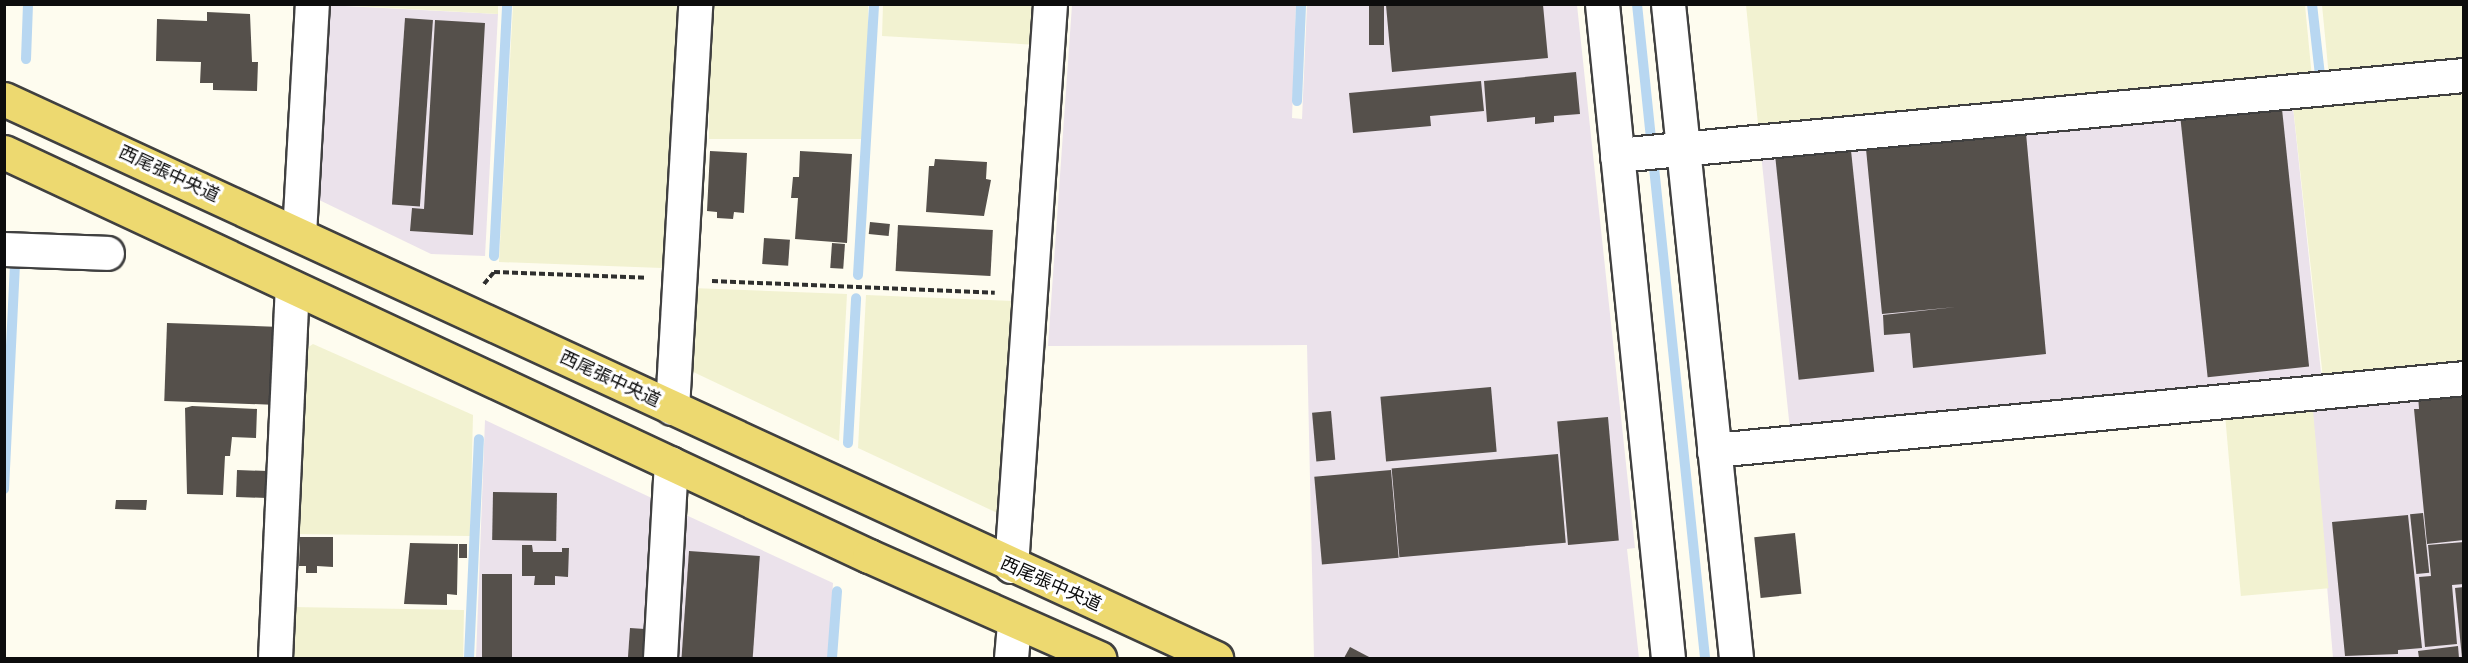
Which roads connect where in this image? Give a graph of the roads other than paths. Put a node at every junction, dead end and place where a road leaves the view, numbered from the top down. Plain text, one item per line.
1 (312, 4) edge
2 (694, 4) edge
3 (1050, 4) edge
4 (1602, 4) edge
5 (1668, 4) edge
6 (2463, 75) edge
7 (4, 99) edge
8 (1676, 150) junction
9 (4, 152) edge
10 (1624, 155) junction
11 (299, 234) junction
12 (4, 249) edge
13 (107, 253) dead end
14 (292, 287) junction
15 (2463, 378) edge
16 (672, 408) junction
17 (1714, 450) junction
18 (671, 463) junction
19 (1011, 566) junction
20 (1014, 621) junction
21 (275, 658) edge
22 (660, 658) edge
23 (1011, 658) edge
24 (1099, 658) edge
25 (1216, 658) edge
26 (1668, 658) edge
27 (1736, 658) edge

1 - 11 street
2 - 16 street
3 - 19 street
4 - 10 street
5 - 8 street
6 - 8 street
7 - 11 main road, 西尾張中央道
8 - 10 street
8 - 17 street
9 - 14 main road
10 - 26 street
11 - 16 main road, 西尾張中央道
12 - 13 street
14 - 18 main road
14 - 21 street
15 - 17 street
16 - 19 main road, 西尾張中央道
17 - 27 street
18 - 20 main road
18 - 22 street
19 - 25 main road, 西尾張中央道
20 - 23 street
20 - 24 main road

